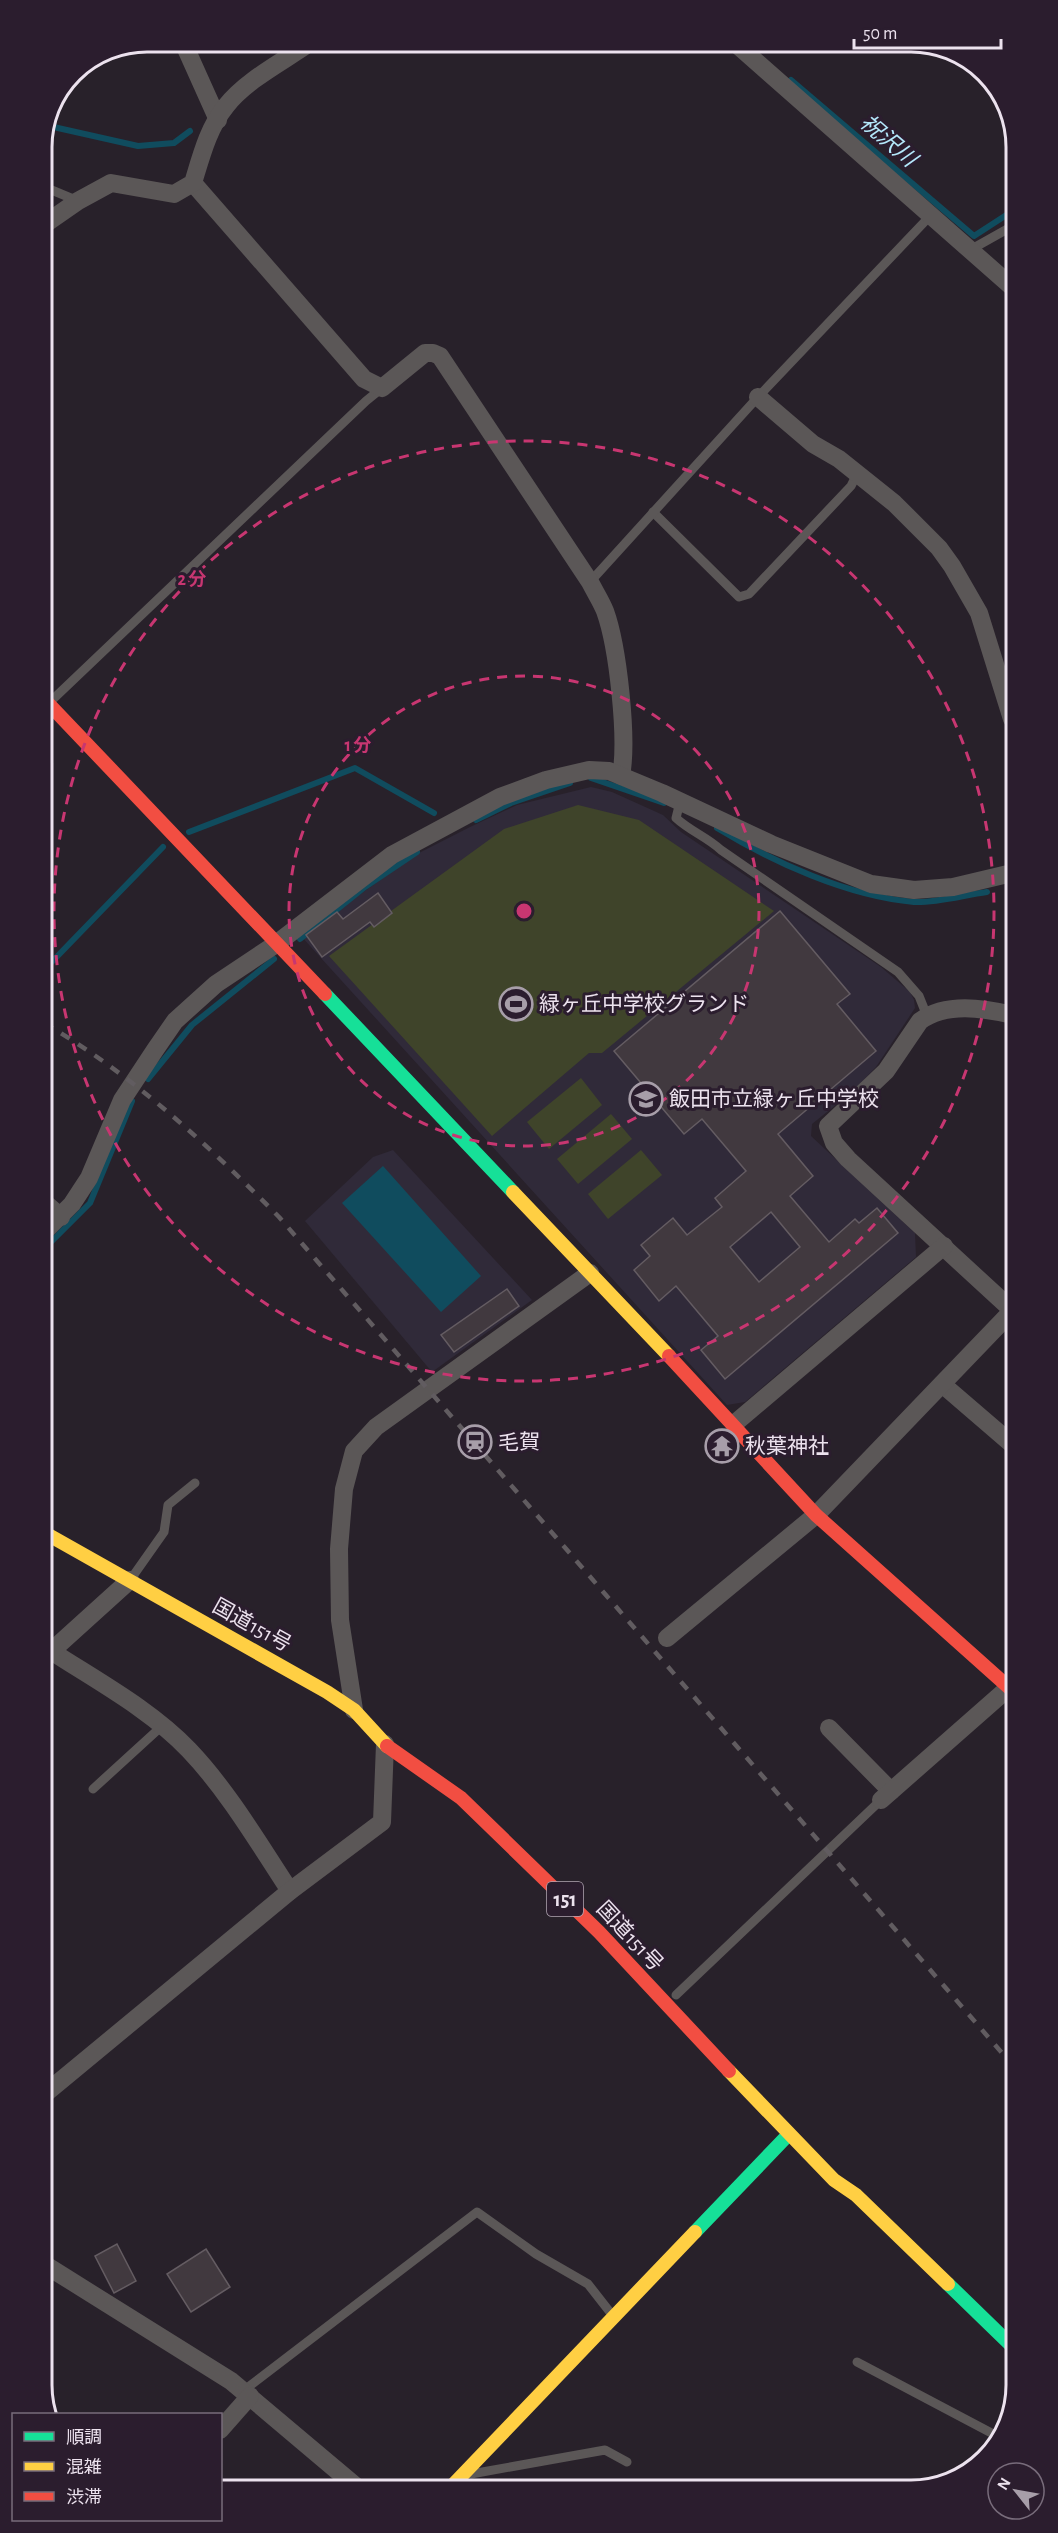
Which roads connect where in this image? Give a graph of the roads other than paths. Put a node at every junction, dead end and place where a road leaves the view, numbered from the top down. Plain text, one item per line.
1 (188, 52) edge
2 (296, 52) edge
3 (746, 53) edge
4 (218, 120) junction
5 (193, 183) junction
6 (53, 191) edge
7 (78, 201) junction
8 (931, 215) junction
9 (53, 218) edge
10 (1006, 230) edge
11 (970, 250) junction
12 (1006, 282) edge
13 (382, 388) junction
14 (758, 397) junction
15 (856, 476) junction
16 (653, 512) junction
17 (590, 582) junction
18 (53, 696) edge
19 (1006, 700) edge
20 (53, 709) edge
21 (621, 776) junction
22 (679, 807) junction
23 (1006, 874) edge
24 (276, 944) junction
25 (1006, 1014) edge
26 (927, 1016) junction
27 (53, 1210) edge
28 (61, 1217) junction
29 (53, 1224) edge
30 (944, 1246) junction
31 (590, 1273) junction
32 (1006, 1304) edge
33 (1006, 1317) edge
34 (942, 1384) junction
35 (734, 1424) junction
36 (1006, 1439) edge
37 (195, 1484) dead end
38 (816, 1515) junction
39 (52, 1537) edge
40 (130, 1580) junction
41 (667, 1638) dead end
42 (52, 1651) edge
43 (52, 1656) edge
44 (1006, 1681) edge
45 (1006, 1693) edge
46 (354, 1710) junction
47 (162, 1726) junction
48 (829, 1728) dead end
49 (385, 1744) junction
50 (93, 1789) dead end
51 (886, 1796) junction
52 (290, 1891) junction
53 (676, 1995) dead end
54 (52, 2088) edge
55 (789, 2134) junction
56 (52, 2269) edge
57 (613, 2316) junction
58 (1006, 2340) edge
59 (857, 2362) dead end
60 (246, 2394) junction
61 (222, 2427) edge
62 (993, 2434) edge
63 (627, 2462) dead end
64 (462, 2476) junction
65 (348, 2480) edge
66 (458, 2480) edge

1 - 4 street
2 - 4 street
3 - 8 street
4 - 5 street
5 - 7 street
5 - 13 street
6 - 7 lane
7 - 9 street
8 - 11 street
8 - 14 lane
10 - 11 lane
11 - 12 street
13 - 17 street
13 - 18 lane
14 - 15 street
14 - 16 lane
15 - 16 lane
15 - 19 street
16 - 17 lane
17 - 21 street
20 - 24 main road
21 - 22 street
21 - 24 street
22 - 23 street
22 - 26 lane
24 - 28 street
24 - 31 main road
25 - 26 street
26 - 30 street
27 - 28 street
28 - 29 street
30 - 32 street
30 - 35 street
31 - 35 main road
31 - 46 street
33 - 34 street
34 - 36 street
34 - 38 street
35 - 38 main road
37 - 40 lane
38 - 41 street
38 - 44 main road
39 - 40 main road, 国道151号 / 151
40 - 42 street
40 - 46 main road, 国道151号 / 151
43 - 47 street
45 - 51 street
46 - 49 main road, 国道151号 / 151
47 - 50 lane
47 - 52 street
48 - 51 street
49 - 52 street
49 - 55 main road, 国道151号 / 151
51 - 53 lane
52 - 54 street
55 - 57 main road
55 - 58 main road, 国道151号 / 151
56 - 60 street
57 - 60 lane
57 - 64 main road
59 - 62 lane
60 - 61 street
60 - 65 street
63 - 64 lane
64 - 66 main road

